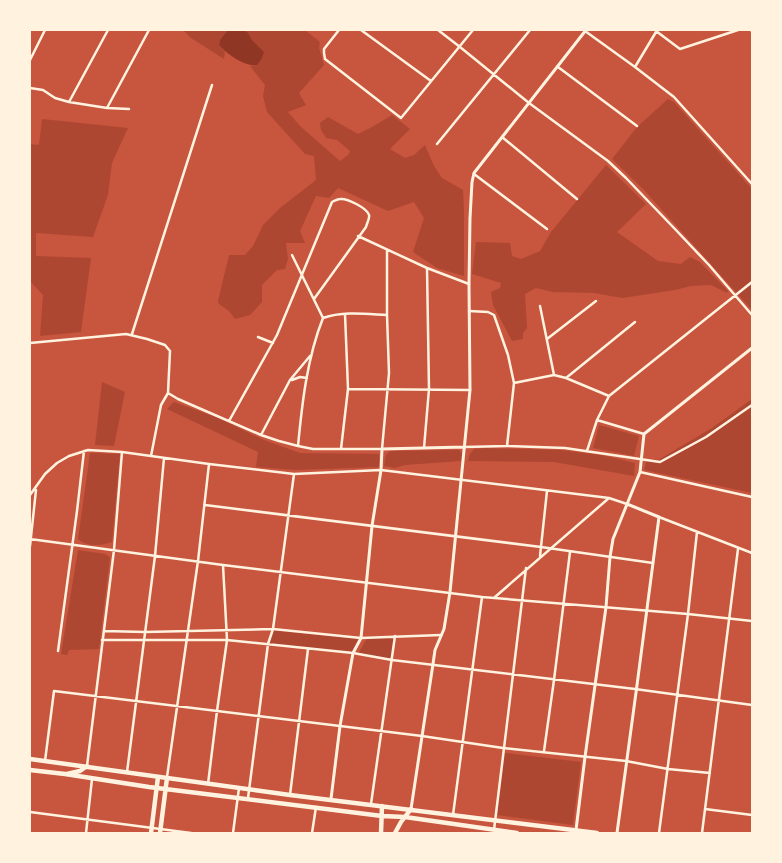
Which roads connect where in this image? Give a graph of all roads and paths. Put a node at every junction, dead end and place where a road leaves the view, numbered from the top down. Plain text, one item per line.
1 (45, 30) edge
2 (108, 30) edge
3 (148, 30) edge
4 (339, 30) edge
5 (361, 30) edge
6 (438, 30) edge
7 (473, 30) edge
8 (530, 30) edge
9 (585, 30) edge
10 (738, 30) edge
11 (657, 31) edge
12 (460, 47) junction
13 (30, 60) edge
14 (558, 67) junction
15 (635, 67) junction
16 (494, 74) junction
17 (431, 81) junction
18 (212, 85) dead end
19 (30, 88) edge
20 (69, 102) junction
21 (529, 104) junction
22 (107, 108) junction
23 (129, 109) dead end
24 (636, 126) dead end
25 (502, 137) junction
26 (438, 144) dead end
27 (474, 173) junction
28 (752, 184) edge
29 (577, 199) dead end
30 (547, 229) dead end
31 (358, 236) junction
32 (387, 250) junction
33 (292, 255) dead end
34 (427, 268) junction
35 (301, 274) junction
36 (752, 282) edge
37 (469, 284) junction
38 (735, 295) junction
39 (314, 299) junction
40 (596, 301) dead end
41 (540, 306) dead end
42 (469, 311) junction
43 (345, 314) junction
44 (387, 315) junction
45 (752, 315) edge
46 (323, 318) junction
47 (636, 322) dead end
48 (132, 334) junction
49 (258, 337) dead end
50 (547, 339) junction
51 (30, 343) edge
52 (273, 343) junction
53 (752, 348) edge
54 (311, 354) junction
55 (554, 375) junction
56 (307, 378) junction
57 (566, 378) junction
58 (290, 380) junction
59 (514, 383) junction
60 (348, 389) junction
61 (387, 389) junction
62 (429, 389) junction
63 (470, 390) junction
64 (168, 393) junction
65 (609, 396) junction
66 (752, 404) edge
67 (229, 420) junction
68 (598, 420) junction
69 (644, 434) junction
70 (261, 435) junction
71 (298, 446) junction
72 (507, 446) junction
73 (464, 447) junction
74 (424, 448) junction
75 (341, 449) junction
76 (382, 449) junction
77 (84, 451) junction
78 (587, 451) junction
79 (122, 452) junction
80 (151, 456) junction
81 (164, 458) junction
82 (641, 460) junction
83 (209, 464) junction
84 (381, 470) junction
85 (640, 472) junction
86 (294, 474) junction
87 (462, 480) junction
88 (36, 488) junction
89 (547, 491) junction
90 (30, 495) edge
91 (752, 497) edge
92 (609, 498) junction
93 (628, 504) junction
94 (204, 505) junction
95 (289, 516) junction
96 (658, 517) junction
97 (372, 526) junction
98 (697, 532) junction
99 (456, 536) junction
100 (30, 540) edge
101 (73, 545) junction
102 (30, 546) edge
103 (541, 547) junction
104 (552, 548) junction
105 (738, 548) junction
106 (114, 550) junction
107 (570, 552) junction
108 (752, 553) edge
109 (155, 556) junction
110 (610, 557) junction
111 (540, 558) junction
112 (198, 561) junction
113 (653, 563) junction
114 (223, 565) junction
115 (526, 568) junction
116 (282, 572) junction
117 (367, 582) junction
118 (450, 592) junction
119 (482, 596) junction
120 (494, 597) junction
121 (523, 600) junction
122 (564, 603) junction
123 (606, 607) junction
124 (647, 611) junction
125 (688, 614) junction
126 (729, 620) junction
127 (752, 621) edge
128 (273, 629) junction
129 (104, 631) junction
130 (227, 631) junction
131 (145, 632) junction
132 (187, 632) junction
133 (441, 635) junction
134 (395, 636) junction
135 (361, 638) junction
136 (186, 639) junction
137 (102, 640) junction
138 (144, 640) junction
139 (227, 640) junction
140 (268, 644) junction
141 (308, 649) junction
142 (58, 651) dead end
143 (353, 652) junction
144 (392, 660) junction
145 (433, 664) junction
146 (472, 670) junction
147 (513, 674) junction
148 (554, 680) junction
149 (595, 685) junction
150 (636, 689) junction
151 (95, 695) junction
152 (677, 695) junction
153 (136, 701) junction
154 (719, 701) junction
155 (752, 705) edge
156 (176, 706) junction
157 (217, 711) junction
158 (258, 717) junction
159 (299, 721) junction
160 (340, 726) junction
161 (381, 732) junction
162 (422, 736) junction
163 (463, 742) junction
164 (504, 748) junction
165 (544, 751) junction
166 (585, 757) junction
167 (30, 759) edge
168 (45, 761) junction
169 (626, 761) junction
170 (87, 766) junction
171 (668, 769) junction
172 (30, 770) edge
173 (127, 772) junction
174 (710, 773) junction
175 (65, 774) junction
176 (158, 777) junction
177 (167, 778) junction
178 (92, 779) junction
179 (208, 784) junction
180 (156, 787) junction
181 (165, 788) junction
182 (239, 788) junction
183 (249, 789) junction
184 (290, 795) junction
185 (238, 797) junction
186 (248, 798) junction
187 (331, 800) junction
188 (372, 804) junction
189 (382, 806) junction
190 (316, 807) junction
191 (411, 809) junction
192 (705, 809) junction
193 (30, 812) edge
194 (454, 815) junction
195 (752, 815) edge
196 (382, 816) junction
197 (405, 817) junction
198 (88, 818) junction
199 (495, 820) junction
200 (494, 830) junction
201 (576, 830) junction
202 (151, 831) edge
203 (160, 831) edge
204 (86, 833) edge
205 (191, 833) edge
206 (233, 833) edge
207 (312, 833) edge
208 (381, 833) edge
209 (395, 833) edge
210 (518, 833) edge
211 (592, 833) edge
212 (597, 833) edge
213 (617, 833) edge
214 (659, 833) edge
215 (702, 833) edge

1 - 13 street
2 - 20 street
3 - 22 street
4 - 17 street
5 - 17 street
6 - 12 street
7 - 12 street
8 - 16 street
9 - 14 street
9 - 15 street
10 - 11 street
11 - 15 street
12 - 16 street
12 - 17 street
14 - 21 street
14 - 24 street
15 - 28 street
16 - 21 street
16 - 26 street
18 - 48 street
19 - 20 street
20 - 22 street
21 - 25 street
21 - 38 street
22 - 23 street
25 - 27 street
25 - 29 street
27 - 30 street
27 - 37 street
31 - 32 street
31 - 35 street
31 - 39 street
32 - 34 street
32 - 44 street
33 - 35 street
34 - 37 street
34 - 62 street
35 - 39 street
35 - 52 street
36 - 38 street
37 - 42 street
38 - 45 street
38 - 65 street
39 - 46 street
40 - 50 street
41 - 50 street
42 - 59 street
42 - 63 street
43 - 44 street
43 - 46 street
43 - 60 street
44 - 61 street
46 - 54 street
47 - 57 street
48 - 51 street
48 - 64 street
49 - 52 street
50 - 55 street
52 - 67 street
53 - 69 street
54 - 56 street
54 - 58 street
55 - 57 street
55 - 59 street
56 - 58 street
56 - 71 street
57 - 65 street
58 - 70 street
59 - 72 street
60 - 61 street
60 - 75 street
61 - 62 street
61 - 76 street
62 - 63 street
62 - 74 street
63 - 73 street
64 - 67 street
64 - 80 street
65 - 68 street
66 - 82 street
67 - 70 street
68 - 69 street
68 - 78 street
69 - 82 street
70 - 71 street
71 - 75 street
72 - 73 street
72 - 78 street
73 - 74 street
73 - 87 street
74 - 76 street
75 - 76 street
76 - 84 street
77 - 79 street
77 - 88 street
77 - 101 street
78 - 82 street
79 - 80 street
79 - 106 street
80 - 81 street
81 - 83 street
81 - 109 street
82 - 85 street
83 - 86 street
83 - 94 street
84 - 86 street
84 - 87 street
84 - 97 street
85 - 91 street
85 - 93 street
86 - 95 street
87 - 89 street
87 - 99 street
88 - 90 street
88 - 100 street
89 - 92 street
89 - 103 street
92 - 93 street
92 - 104 street
93 - 96 street
93 - 110 street
94 - 95 street
94 - 112 street
95 - 97 street
95 - 116 street
96 - 98 street
96 - 113 street
97 - 99 street
97 - 117 street
98 - 105 street
98 - 125 street
99 - 103 street
99 - 118 street
100 - 101 street
100 - 102 street
101 - 106 street
101 - 142 street
103 - 104 street
103 - 111 street
104 - 107 street
104 - 111 street
105 - 108 street
105 - 126 street
106 - 109 street
106 - 129 street
107 - 110 street
107 - 122 street
109 - 112 street
109 - 131 street
110 - 113 street
110 - 123 street
111 - 115 street
112 - 114 street
112 - 132 street
113 - 124 street
114 - 116 street
114 - 130 street
115 - 120 street
115 - 121 street
116 - 117 street
116 - 128 street
117 - 118 street
117 - 135 street
118 - 119 street
118 - 133 street
119 - 120 street
119 - 146 street
120 - 121 street
121 - 122 street
121 - 147 street
122 - 123 street
122 - 148 street
123 - 124 street
123 - 149 street
124 - 125 street
124 - 150 street
125 - 126 street
125 - 152 street
126 - 127 street
126 - 154 street
128 - 130 street
128 - 135 street
128 - 140 street
129 - 131 street
129 - 137 street
130 - 132 street
130 - 139 street
131 - 132 street
131 - 138 street
132 - 136 street
133 - 134 street
133 - 145 street
134 - 135 street
134 - 144 street
135 - 143 street
136 - 138 street
136 - 139 street
136 - 156 street
137 - 138 street
137 - 151 street
138 - 153 street
139 - 140 street
139 - 157 street
140 - 141 street
140 - 158 street
141 - 143 street
141 - 159 street
143 - 144 street
143 - 160 street
144 - 145 street
144 - 161 street
145 - 146 street
145 - 162 street
146 - 147 street
146 - 163 street
147 - 148 street
147 - 164 street
148 - 149 street
148 - 165 street
149 - 150 street
149 - 166 street
150 - 152 street
150 - 169 street
151 - 153 street
151 - 168 street
151 - 170 street
152 - 154 street
152 - 171 street
153 - 156 street
153 - 173 street
154 - 155 street
154 - 174 street
156 - 157 street
156 - 177 street
157 - 158 street
157 - 179 street
158 - 159 street
158 - 183 street
159 - 160 street
159 - 184 street
160 - 161 street
160 - 187 street
161 - 162 street
161 - 188 street
162 - 163 street
162 - 191 street
163 - 164 street
163 - 194 street
164 - 165 street
164 - 199 street
165 - 166 street
166 - 169 street
166 - 201 street
167 - 168 main road
168 - 170 main road
169 - 171 street
169 - 213 street
170 - 173 main road
170 - 175 main road
171 - 174 street
171 - 214 street
172 - 175 main road
173 - 176 main road
174 - 192 street
175 - 178 main road
176 - 177 main road
176 - 180 main road
177 - 179 main road
177 - 181 main road
178 - 180 main road
178 - 198 street
179 - 182 main road
180 - 181 main road
180 - 202 main road
181 - 185 main road
181 - 203 main road
182 - 183 main road
182 - 185 street
183 - 184 main road
183 - 186 street
184 - 187 main road
185 - 186 main road
185 - 206 street
186 - 190 main road
187 - 188 main road
188 - 189 main road
189 - 191 main road
189 - 196 main road
190 - 196 main road
190 - 207 street
191 - 194 main road
191 - 197 main road
192 - 195 street
192 - 215 street
193 - 198 street
194 - 199 main road
196 - 197 main road
196 - 208 main road
197 - 200 main road
197 - 209 main road
198 - 202 street
198 - 204 street
199 - 200 street
199 - 201 main road
200 - 210 main road
201 - 211 main road
202 - 203 street
203 - 205 street
211 - 212 main road

